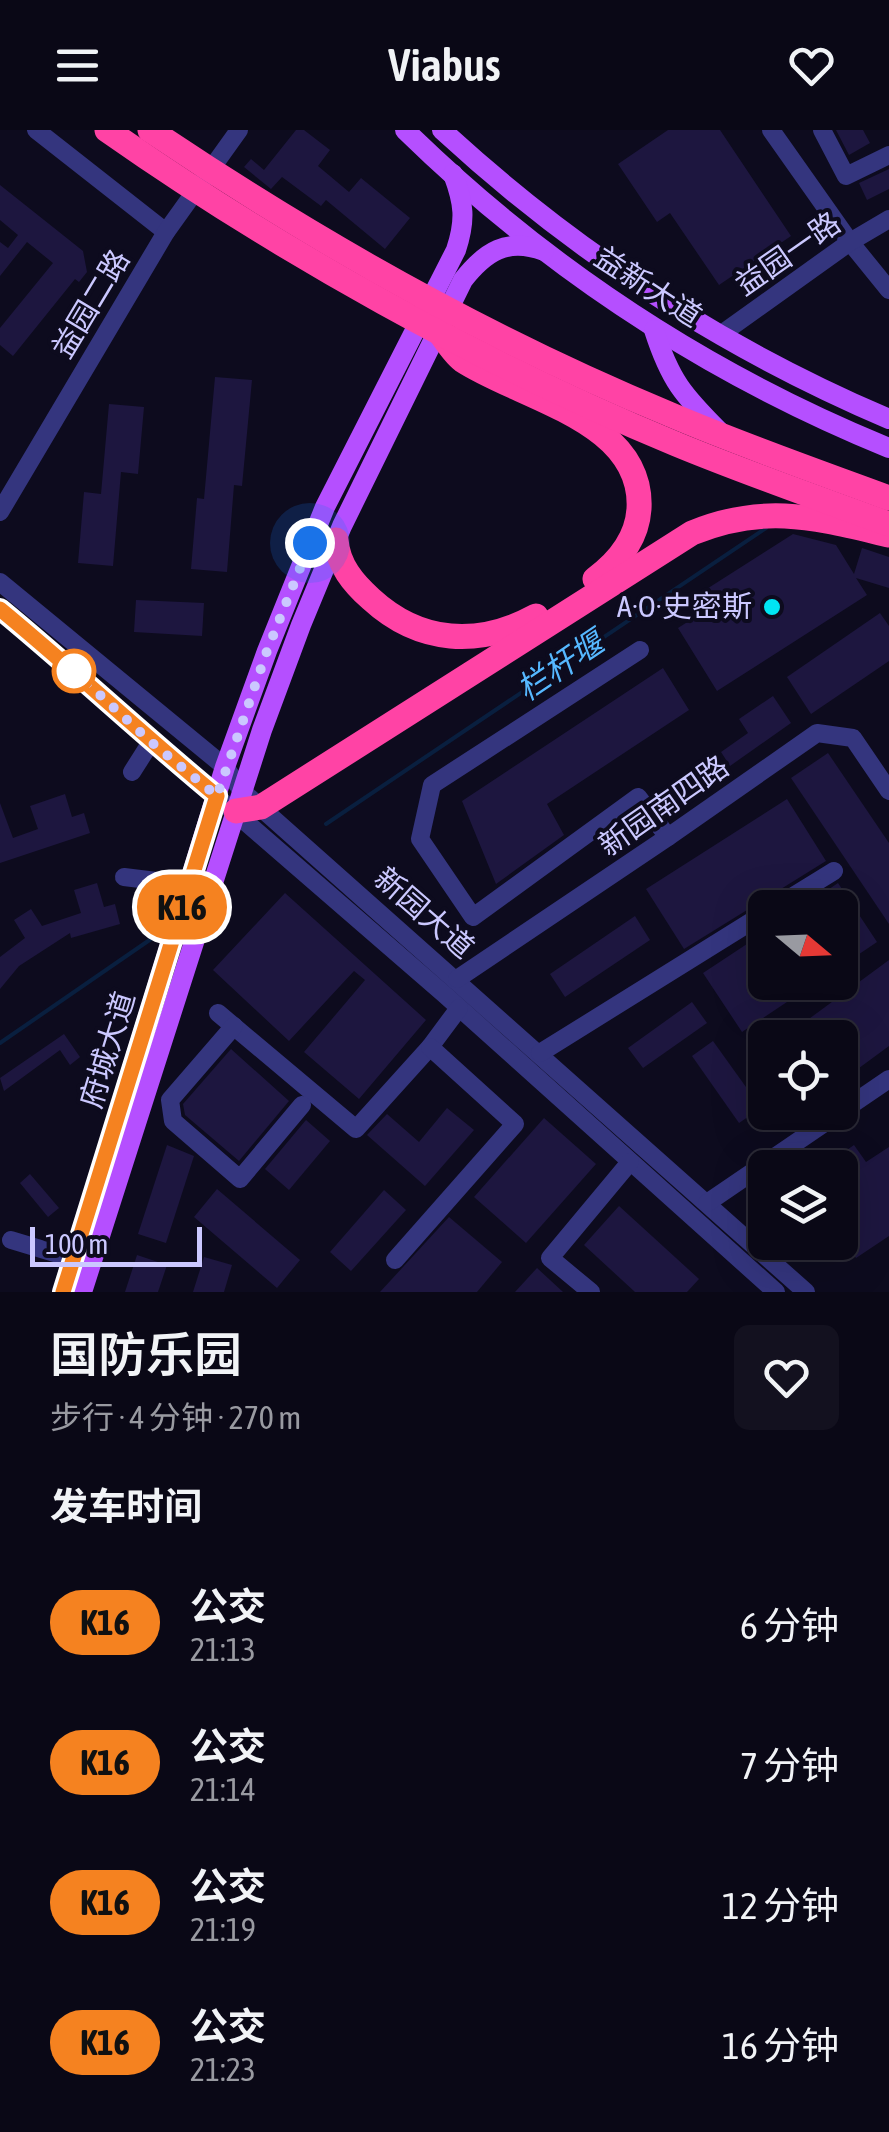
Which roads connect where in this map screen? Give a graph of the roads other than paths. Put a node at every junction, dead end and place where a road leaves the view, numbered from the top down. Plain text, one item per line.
1 (36, 130) edge
2 (107, 130) edge
3 (150, 130) edge
4 (239, 130) edge
5 (404, 130) edge
6 (442, 130) edge
7 (771, 130) edge
8 (822, 130) edge
9 (889, 155) edge
10 (453, 174) junction
11 (889, 219) edge
12 (166, 232) junction
13 (850, 242) junction
14 (544, 250) junction
15 (889, 290) edge
16 (438, 330) junction
17 (654, 330) junction
18 (720, 336) junction
19 (889, 420) edge
20 (889, 448) edge
21 (889, 498) edge
22 (0, 512) edge
23 (889, 524) edge
24 (889, 534) edge
25 (336, 540) junction
26 (617, 571) junction
27 (0, 582) edge
28 (0, 609) edge
29 (640, 650) dead end
30 (151, 742) junction
31 (225, 767) junction
32 (132, 772) dead end
33 (889, 791) edge
34 (239, 801) junction
35 (668, 838) junction
36 (834, 870) dead end
37 (124, 877) dead end
38 (189, 885) junction
39 (802, 890) edge
40 (748, 924) edge
41 (457, 979) junction
42 (459, 1008) junction
43 (218, 1013) dead end
44 (234, 1026) junction
45 (430, 1046) junction
46 (540, 1053) junction
47 (889, 1079) edge
48 (302, 1105) dead end
49 (630, 1162) junction
50 (708, 1204) junction
51 (11, 1240) dead end
52 (74, 1259) junction
53 (395, 1260) dead end
54 (63, 1292) edge
55 (82, 1292) edge
56 (591, 1292) edge
57 (776, 1292) edge
58 (806, 1292) edge

1 - 12 street
2 - 16 highway, bridge
3 - 21 highway, bridge
4 - 12 street, 益园二路
5 - 10 main road, 益新大道
6 - 18 main road, 益新大道
7 - 13 street
8 - 9 street
10 - 14 main road, 益新大道
10 - 31 main road, 府城大道
11 - 13 street, 益园一路
12 - 22 street, 益园二路
13 - 15 street
13 - 18 street, 益园一路
14 - 17 main road, 益新大道
14 - 25 main road
16 - 23 highway, bridge
16 - 26 highway
17 - 20 main road, 益新大道
17 - 24 main road
18 - 19 main road, 益新大道
24 - 26 highway
25 - 26 highway
25 - 34 main road
26 - 34 highway
27 - 31 street
28 - 30 street, 新园大道
29 - 35 street
30 - 32 street
30 - 34 street, 新园大道
31 - 34 main road, 府城大道
33 - 35 street, 新园南四路
34 - 38 main road, 府城大道
34 - 41 street, 新园大道
34 - 42 street, 新园大道
34 - 55 main road, 府城大道
35 - 41 street, 新园南四路
36 - 39 street
37 - 38 street
38 - 52 main road, 府城大道
40 - 46 street
41 - 46 street, 新园大道
42 - 45 street
42 - 49 street, 新园大道
43 - 44 street
44 - 45 street
44 - 48 street
45 - 53 street
46 - 50 street, 新园大道
47 - 50 street
49 - 56 street
49 - 57 street, 新园大道
50 - 58 street, 新园大道
51 - 52 street
52 - 54 main road, 府城大道

